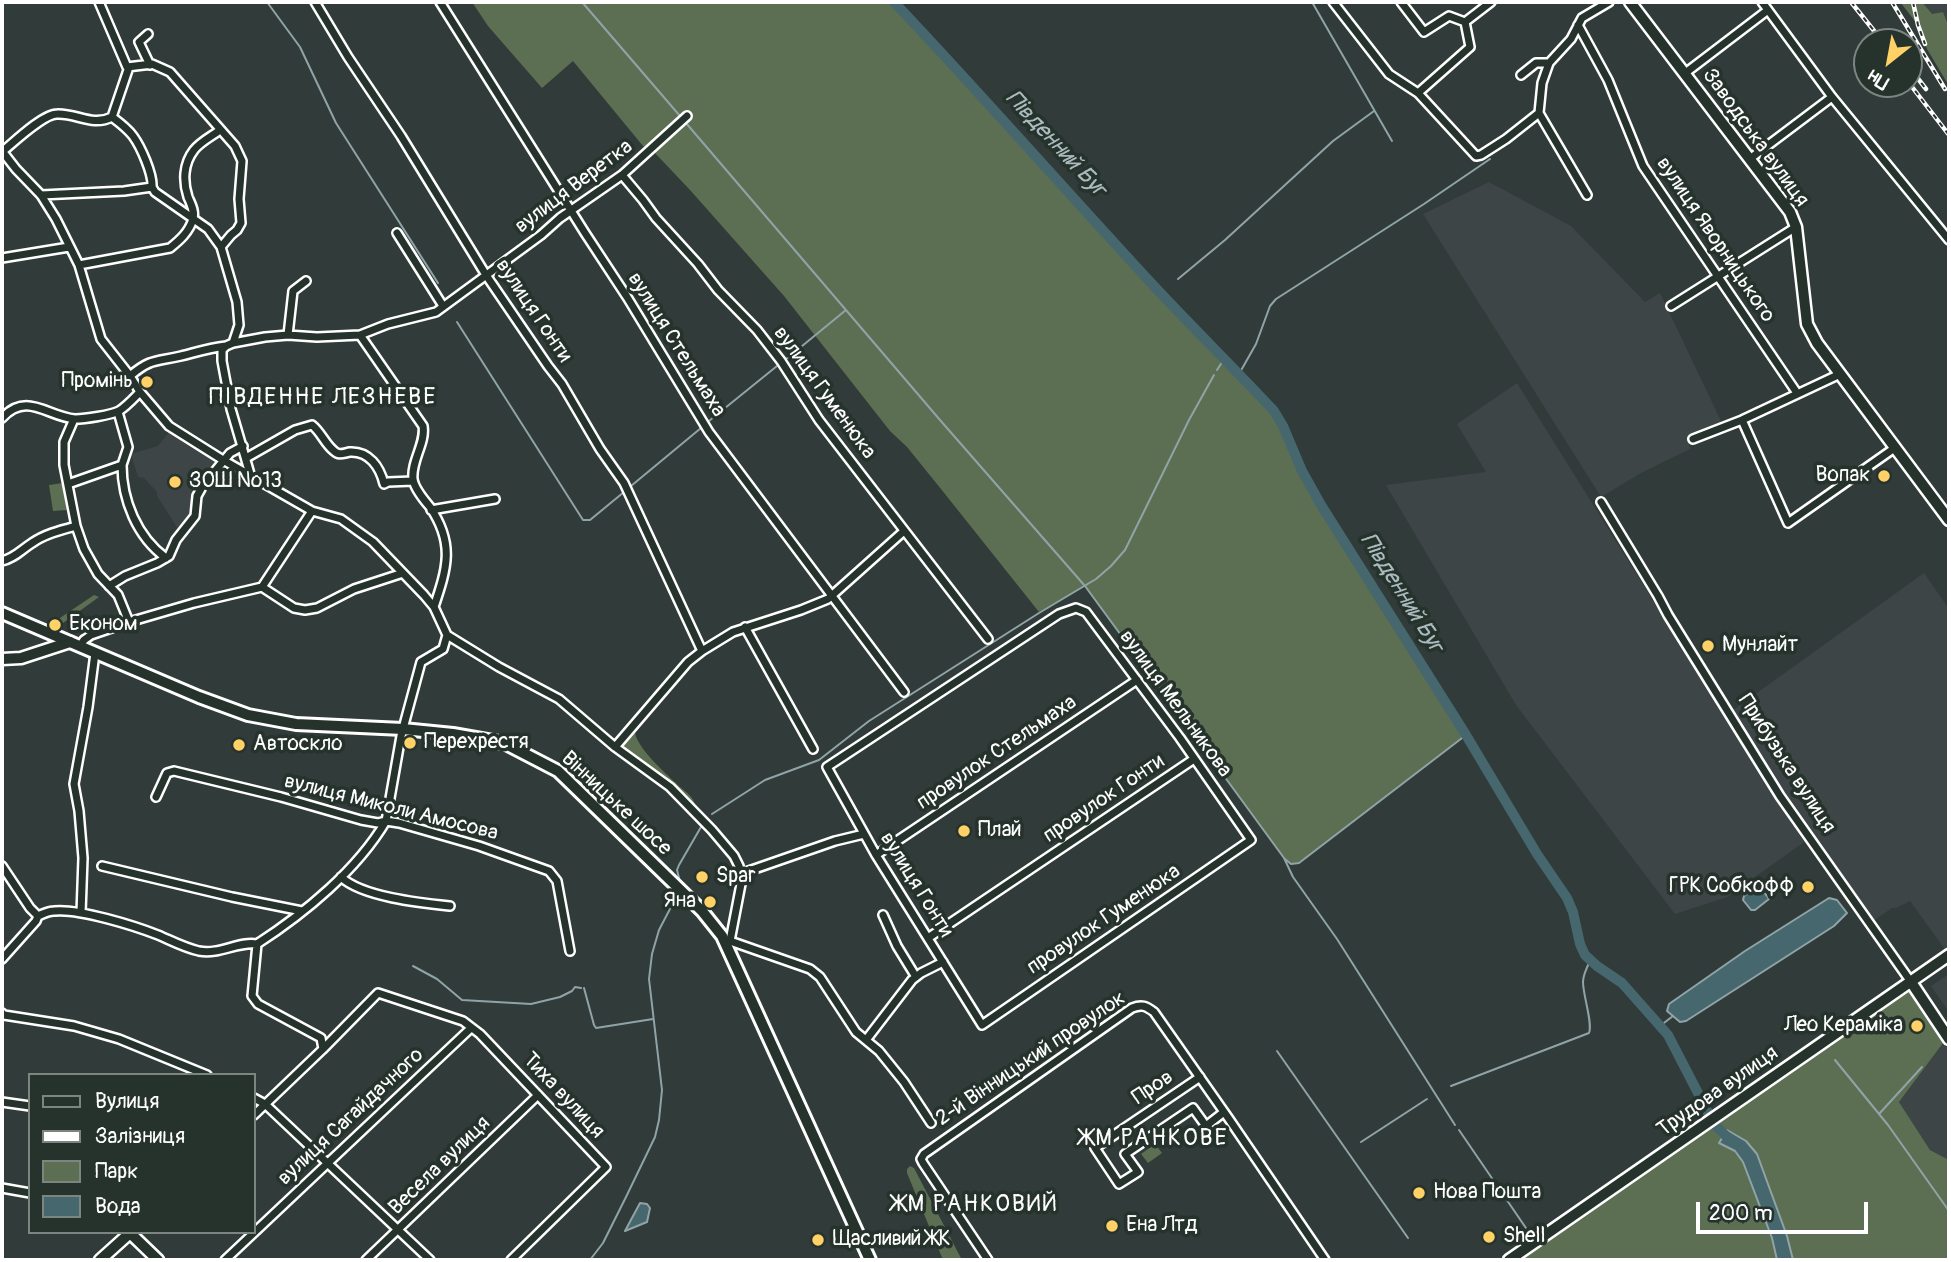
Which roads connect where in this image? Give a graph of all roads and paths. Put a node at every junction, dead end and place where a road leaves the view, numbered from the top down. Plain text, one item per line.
1 (99, 2) edge
2 (315, 2) edge
3 (440, 2) edge
4 (1333, 2) edge
5 (1401, 2) edge
6 (1491, 2) edge
7 (1609, 2) edge
8 (1630, 2) edge
9 (1762, 2) edge
10 (1768, 9) junction
11 (1465, 22) junction
12 (1578, 25) junction
13 (148, 34) dead end
14 (1549, 63) junction
15 (150, 65) junction
16 (129, 67) junction
17 (1684, 74) junction
18 (1521, 75) dead end
19 (1418, 93) junction
20 (1832, 97) junction
21 (1539, 113) junction
22 (687, 116) dead end
23 (112, 117) junction
24 (220, 130) junction
25 (2, 151) edge
26 (1751, 158) junction
27 (622, 175) junction
28 (152, 187) junction
29 (40, 195) junction
30 (1587, 195) dead end
31 (571, 212) junction
32 (193, 220) junction
33 (1796, 227) junction
34 (397, 233) dead end
35 (1949, 240) edge
36 (69, 247) junction
37 (221, 247) junction
38 (2, 258) edge
39 (79, 265) junction
40 (486, 275) junction
41 (1719, 277) junction
42 (306, 281) dead end
43 (443, 306) junction
44 (1671, 306) dead end
45 (288, 335) junction
46 (360, 335) junction
47 (229, 344) junction
48 (1840, 374) junction
49 (130, 376) junction
50 (141, 393) junction
51 (1797, 393) junction
52 (118, 412) junction
53 (2, 418) edge
54 (74, 419) junction
55 (1742, 420) junction
56 (1692, 439) dead end
57 (243, 446) junction
58 (1896, 447) junction
59 (246, 458) junction
60 (223, 460) junction
61 (122, 465) junction
62 (250, 475) junction
63 (413, 481) junction
64 (68, 484) junction
65 (495, 499) dead end
66 (1601, 502) dead end
67 (431, 510) junction
68 (312, 511) junction
69 (1949, 520) edge
70 (76, 526) junction
71 (904, 531) junction
72 (166, 558) junction
73 (2, 561) edge
74 (403, 573) junction
75 (109, 586) junction
76 (262, 587) junction
77 (831, 596) junction
78 (434, 607) junction
79 (2, 613) edge
80 (129, 622) junction
81 (745, 627) junction
82 (447, 635) junction
83 (988, 639) dead end
84 (75, 644) junction
85 (702, 651) junction
86 (95, 653) junction
87 (2, 659) edge
88 (1137, 680) junction
89 (904, 692) dead end
90 (403, 729) junction
91 (615, 747) junction
92 (813, 749) dead end
93 (1194, 758) junction
94 (827, 767) joint
95 (156, 797) dead end
96 (386, 821) junction
97 (864, 834) junction
98 (1251, 840) joint
99 (876, 855) junction
100 (2, 866) edge
101 (102, 866) dead end
102 (740, 874) junction
103 (341, 877) junction
104 (450, 906) dead end
105 (302, 911) junction
106 (81, 914) junction
107 (883, 915) dead end
108 (38, 916) junction
109 (928, 938) junction
110 (727, 942) junction
111 (257, 944) junction
112 (570, 951) dead end
113 (1949, 955) edge
114 (2, 959) edge
115 (943, 962) junction
116 (916, 977) junction
117 (1911, 982) junction
118 (2, 1013) edge
119 (978, 1019) joint
120 (471, 1028) junction
121 (866, 1040) junction
122 (1949, 1040) edge
123 (323, 1049) junction
124 (202, 1073) edge
125 (1200, 1077) junction
126 (538, 1096) junction
127 (256, 1099) edge
128 (2, 1102) edge
129 (265, 1104) junction
130 (28, 1106) edge
131 (1224, 1112) junction
132 (256, 1113) edge
133 (931, 1123) dead end
134 (329, 1163) junction
135 (2, 1188) edge
136 (28, 1194) edge
137 (399, 1230) junction
138 (256, 1231) edge
139 (129, 1234) edge
140 (131, 1234) edge
141 (253, 1234) edge
142 (100, 1260) edge
143 (158, 1260) edge
144 (225, 1260) edge
145 (366, 1260) edge
146 (430, 1260) edge
147 (511, 1260) edge
148 (870, 1260) edge
149 (988, 1260) edge
150 (1325, 1260) edge
151 (1509, 1260) edge

1 - 16 street
2 - 40 street, вулиця Гонти
3 - 31 street, вулиця Стельмаха
4 - 19 street
5 - 11 street
6 - 11 street
7 - 12 street
8 - 17 street, Заводська вулиця
9 - 10 street
10 - 17 street
10 - 20 street
11 - 19 street
12 - 14 street
12 - 41 street, вулиця Яворницького
13 - 15 street
14 - 18 street
14 - 21 street
15 - 16 street
15 - 24 street
16 - 23 street
17 - 26 street, Заводська вулиця
19 - 21 street
20 - 26 street
20 - 35 street
21 - 30 street
22 - 27 street, вулиця Веретка
23 - 25 street
23 - 28 street
24 - 32 street
24 - 37 street
25 - 29 street
26 - 33 street, Заводська вулиця
27 - 31 street, вулиця Веретка
27 - 71 street, вулиця Гуменюка
28 - 29 street
28 - 32 street
29 - 36 street
31 - 40 street, вулиця Веретка
31 - 77 street, вулиця Стельмаха
32 - 37 street
32 - 39 street
33 - 41 street
33 - 48 street, Заводська вулиця
34 - 43 street
36 - 38 street
36 - 39 street
37 - 47 street
39 - 49 street
40 - 43 street, вулиця Веретка
40 - 85 street, вулиця Гонти
41 - 44 street
41 - 51 street, вулиця Яворницького
42 - 45 street
43 - 46 street, вулиця Веретка
45 - 46 street, вулиця Веретка
45 - 47 street, вулиця Веретка
46 - 63 street
47 - 49 street, вулиця Веретка
47 - 57 street
48 - 51 street
48 - 58 street, Заводська вулиця
49 - 50 street
50 - 52 street
50 - 60 street
51 - 55 street
52 - 54 street
52 - 61 street
53 - 54 street
54 - 64 street
55 - 56 street
55 - 58 street
57 - 59 street
57 - 60 street
58 - 69 street, Заводська вулиця
59 - 62 street
59 - 63 street
60 - 62 street
60 - 72 street
61 - 64 street
61 - 72 street
62 - 68 street
63 - 67 street
64 - 70 street
65 - 67 street
66 - 117 street, Прибузька вулиця
67 - 78 street
68 - 74 street
68 - 76 street
70 - 73 street
70 - 75 street
71 - 77 street
71 - 83 street, вулиця Гуменюка
72 - 75 street
74 - 76 street
74 - 78 street
75 - 80 street
76 - 80 street
77 - 81 street
77 - 89 street, вулиця Стельмаха
78 - 82 street
79 - 84 main road, Вінницьке шосе
80 - 84 street
81 - 85 street
81 - 92 street
82 - 90 street
82 - 91 street
84 - 86 main road, Вінницьке шосе
84 - 87 street
85 - 91 street
86 - 90 main road, Вінницьке шосе
86 - 106 street
88 - 93 street, вулиця Мельникова
88 - 94 street, вулиця Мельникова
88 - 99 street, провулок Стельмаха
90 - 96 street
90 - 110 main road, Вінницьке шосе
91 - 102 street
93 - 98 street, вулиця Мельникова
93 - 109 street, провулок Гонти
94 - 97 street, вулиця Гонти
95 - 96 street, вулиця Миколи Амосова
96 - 103 street
96 - 112 street, вулиця Миколи Амосова
97 - 99 street, вулиця Гонти
97 - 102 street
98 - 119 street, провулок Гуменюка
99 - 109 street, вулиця Гонти
100 - 108 street
101 - 105 street
102 - 110 street
103 - 104 street
103 - 105 street
105 - 111 street
106 - 108 street
106 - 111 street
107 - 116 street
108 - 114 street
109 - 115 street, вулиця Гонти
110 - 121 street
110 - 148 main road, Вінницьке шосе
111 - 123 street
113 - 117 street, Трудова вулиця
115 - 116 street
115 - 119 street, вулиця Гонти
116 - 121 street
117 - 122 street, Прибузька вулиця
117 - 151 street, Трудова вулиця
118 - 124 street
120 - 123 street, Тиха вулиця
120 - 126 street, Тиха вулиця
120 - 134 street, вулиця Сагайдачного
121 - 133 street
123 - 129 street
125 - 131 street, 2-й Вінницький провулок
125 - 131 street, Пров
125 - 149 street, 2-й Вінницький провулок
126 - 137 street, Весела вулиця
126 - 147 street, Тиха вулиця
127 - 129 street
128 - 130 street
129 - 132 street
129 - 134 street
131 - 150 street, 2-й Вінницький провулок
134 - 137 street
134 - 138 street, вулиця Сагайдачного
135 - 136 street
137 - 145 street, Весела вулиця
137 - 146 street
139 - 142 street
140 - 143 street
141 - 144 street, вулиця Сагайдачного

